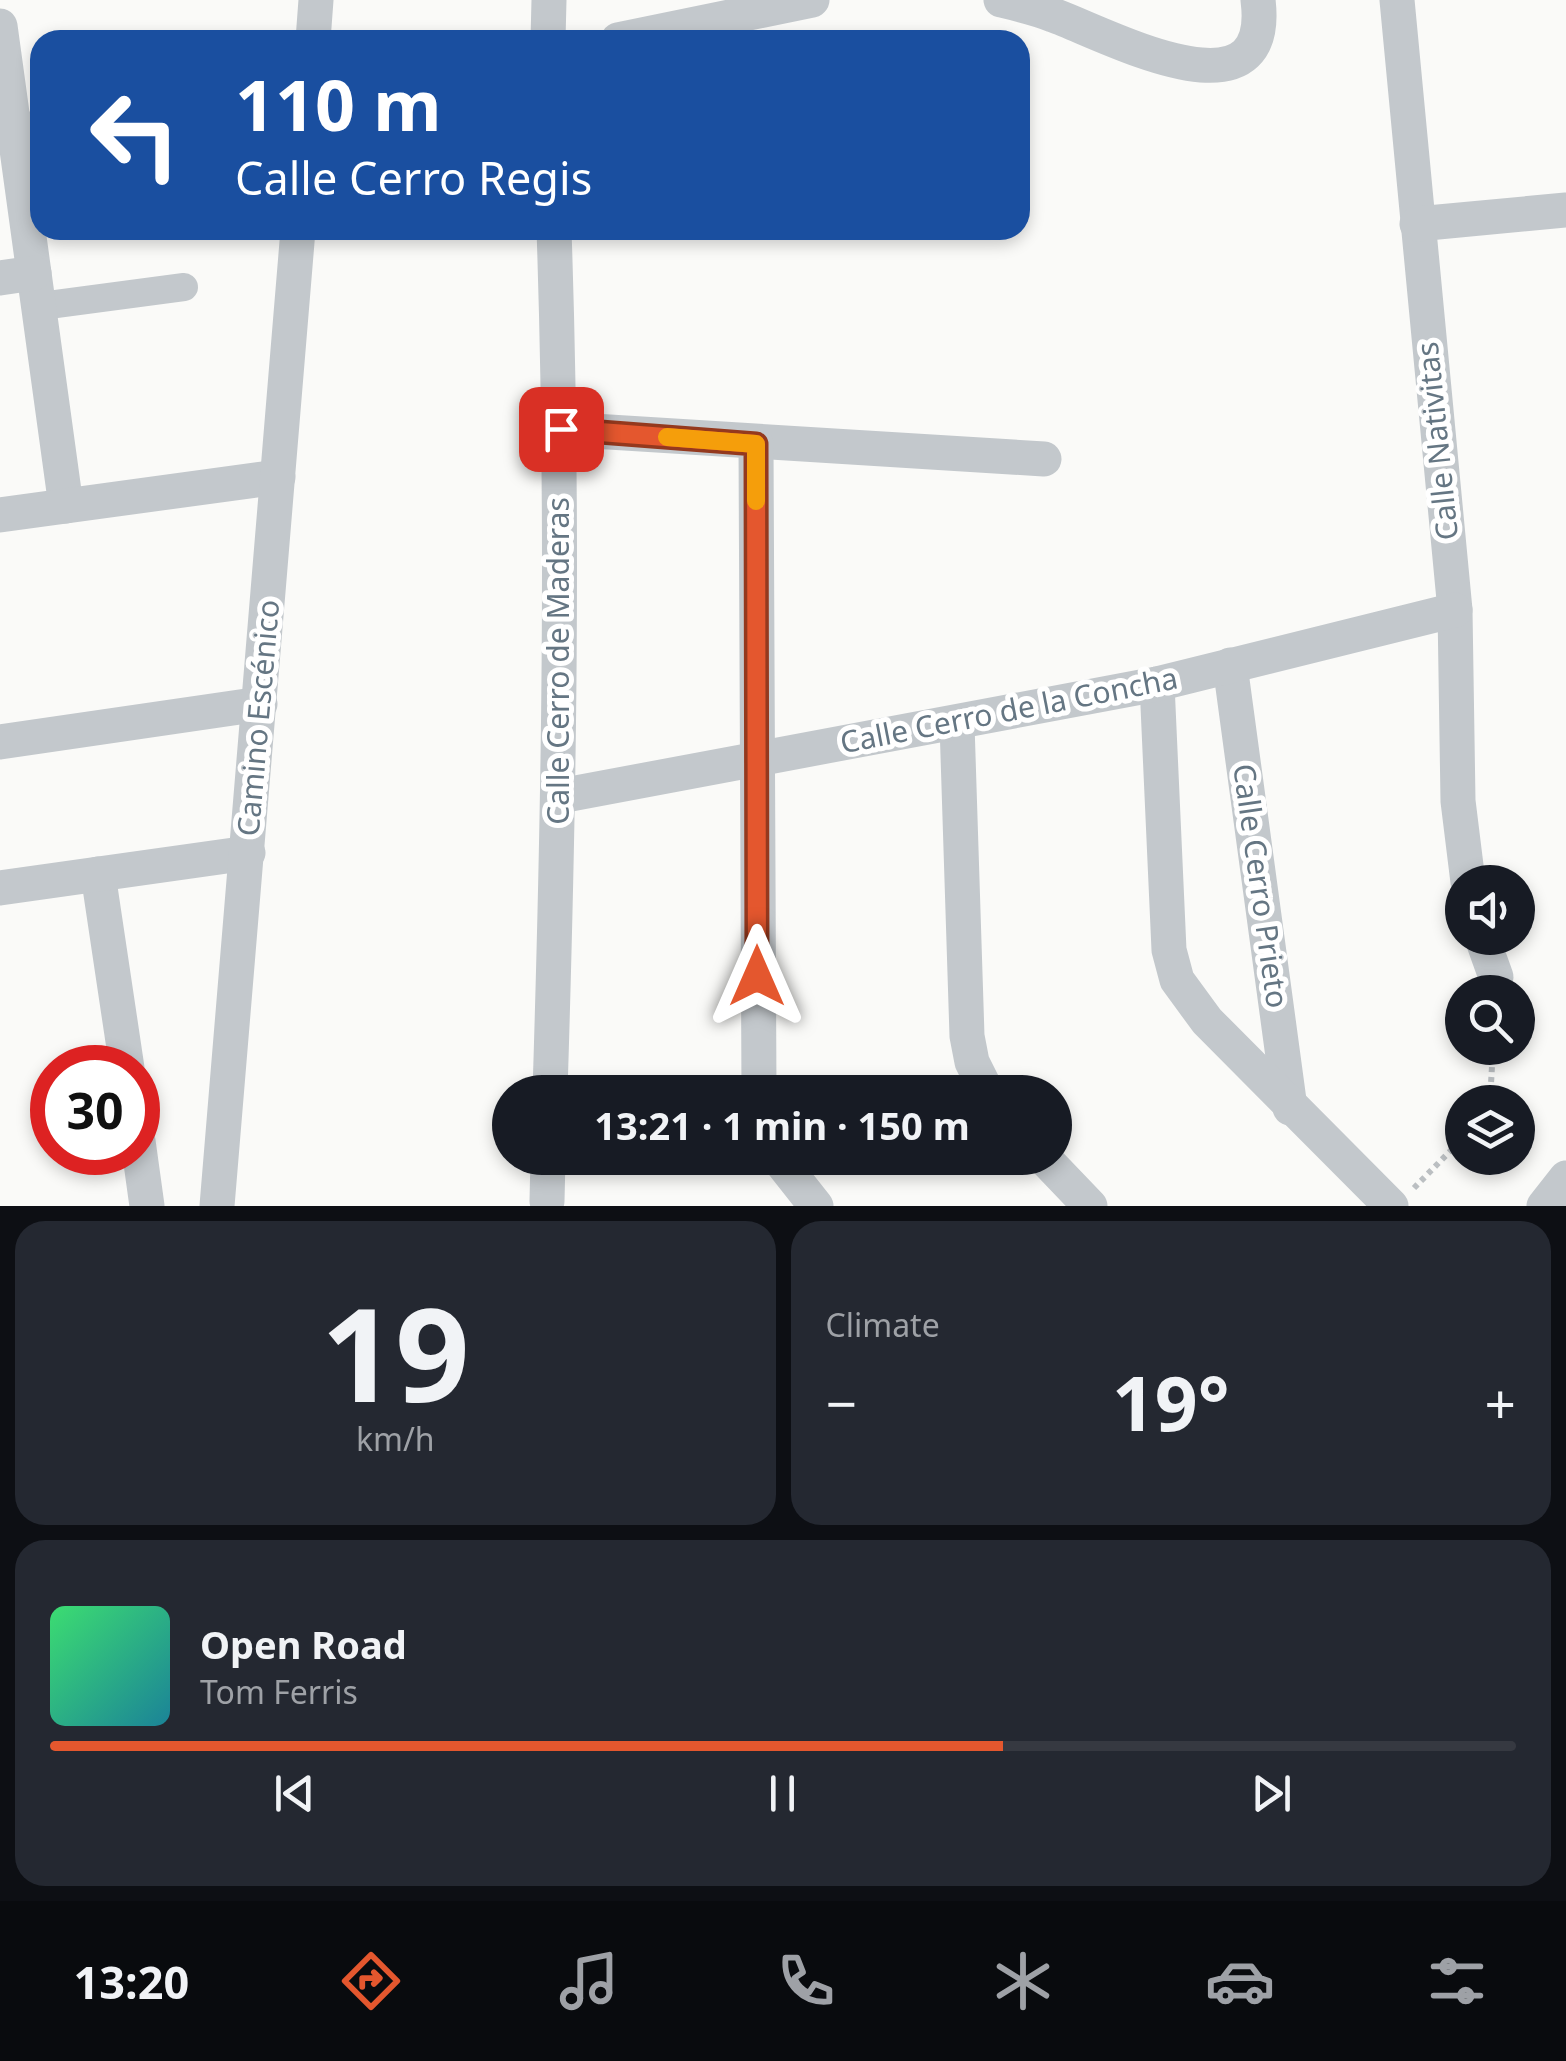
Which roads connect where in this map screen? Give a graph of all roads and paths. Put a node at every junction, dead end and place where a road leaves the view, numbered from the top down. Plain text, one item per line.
1 (316, 0) edge
2 (548, 0) edge
3 (812, 0) edge
4 (1001, 0) edge
5 (1397, 0) edge
6 (1049, 7) edge
7 (1259, 10) edge
8 (681, 12) edge
9 (313, 30) edge
10 (548, 30) edge
11 (640, 30) edge
12 (1, 36) edge
13 (27, 126) edge
14 (1566, 210) edge
15 (1417, 224) junction
16 (297, 240) edge
17 (554, 240) edge
18 (25, 286) edge
19 (184, 287) dead end
20 (561, 429) junction
21 (756, 444) junction
22 (1044, 460) dead end
23 (278, 477) junction
24 (66, 506) junction
25 (0, 515) edge
26 (1455, 610) junction
27 (1230, 665) junction
28 (1157, 684) junction
29 (260, 704) junction
30 (957, 724) junction
31 (0, 742) edge
32 (757, 760) junction
33 (560, 796) junction
34 (248, 853) junction
35 (1466, 865) edge
36 (98, 874) junction
37 (0, 888) edge
38 (124, 1045) edge
39 (551, 1075) edge
40 (759, 1075) edge
41 (978, 1075) edge
42 (1290, 1108) junction
43 (1445, 1155) edge
44 (143, 1175) edge
45 (548, 1175) edge
46 (791, 1175) edge
47 (1060, 1175) edge
48 (1566, 1178) edge
49 (1400, 1199) edge
50 (213, 1200) edge
51 (547, 1204) edge
52 (147, 1206) edge
53 (816, 1206) edge
54 (1090, 1206) edge
55 (1544, 1206) edge

1 - 9 street
2 - 10 street
3 - 8 street
4 - 6 street
5 - 15 street, Calle Nativitas
6 - 7 street
8 - 11 street
12 - 13 street
13 - 18 street
14 - 15 street
15 - 26 street, Calle Nativitas
16 - 23 street, Camino Escénico
17 - 20 street, Calle Cerro de Maderas
18 - 19 street
18 - 24 street
20 - 21 street
20 - 33 street, Calle Cerro de Maderas
21 - 22 street
21 - 32 street
23 - 24 street
23 - 29 street, Camino Escénico
24 - 25 street
26 - 27 street, Calle Cerro de la Concha
26 - 35 street, Calle Nativitas
27 - 28 street, Calle Cerro de la Concha
27 - 42 street, Calle Cerro Prieto
28 - 30 street, Calle Cerro de la Concha
28 - 42 street
29 - 31 street
29 - 34 street, Camino Escénico
30 - 32 street, Calle Cerro de la Concha
30 - 41 street
32 - 33 street, Calle Cerro de la Concha
32 - 40 street
33 - 39 street, Calle Cerro de Maderas
34 - 36 street
34 - 50 street, Camino Escénico
36 - 37 street
36 - 38 street
42 - 49 street
43 - 49 path
44 - 52 street
45 - 51 street
46 - 53 street
47 - 54 street
48 - 55 street

